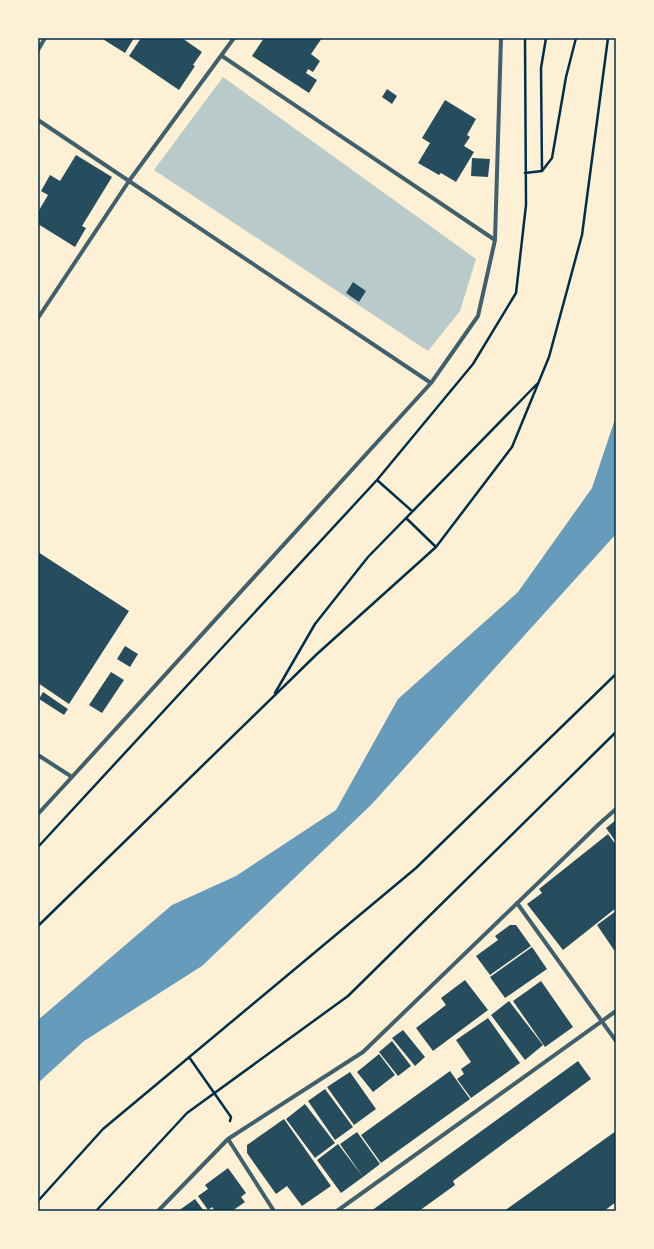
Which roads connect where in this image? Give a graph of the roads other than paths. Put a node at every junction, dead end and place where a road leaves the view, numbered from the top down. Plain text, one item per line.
1 (45, 38) edge
2 (234, 38) edge
3 (501, 38) edge
4 (38, 50) edge
5 (222, 56) junction
6 (38, 120) edge
7 (129, 181) junction
8 (495, 240) junction
9 (38, 318) edge
10 (431, 383) junction
11 (38, 755) edge
12 (72, 778) junction
13 (616, 809) edge
14 (38, 814) edge
15 (517, 904) junction
16 (616, 1012) edge
17 (602, 1021) junction
18 (616, 1041) edge
19 (228, 1139) junction
20 (158, 1211) edge
21 (274, 1211) edge
22 (337, 1211) edge

1 - 4 street
2 - 5 street
3 - 8 street
5 - 7 street
5 - 8 street
6 - 7 street
7 - 9 street
7 - 10 street
8 - 10 street
10 - 12 street
11 - 12 street
12 - 14 street
13 - 15 street
15 - 17 street
15 - 19 street
16 - 17 street
17 - 18 street
17 - 22 street
19 - 20 street
19 - 21 street

